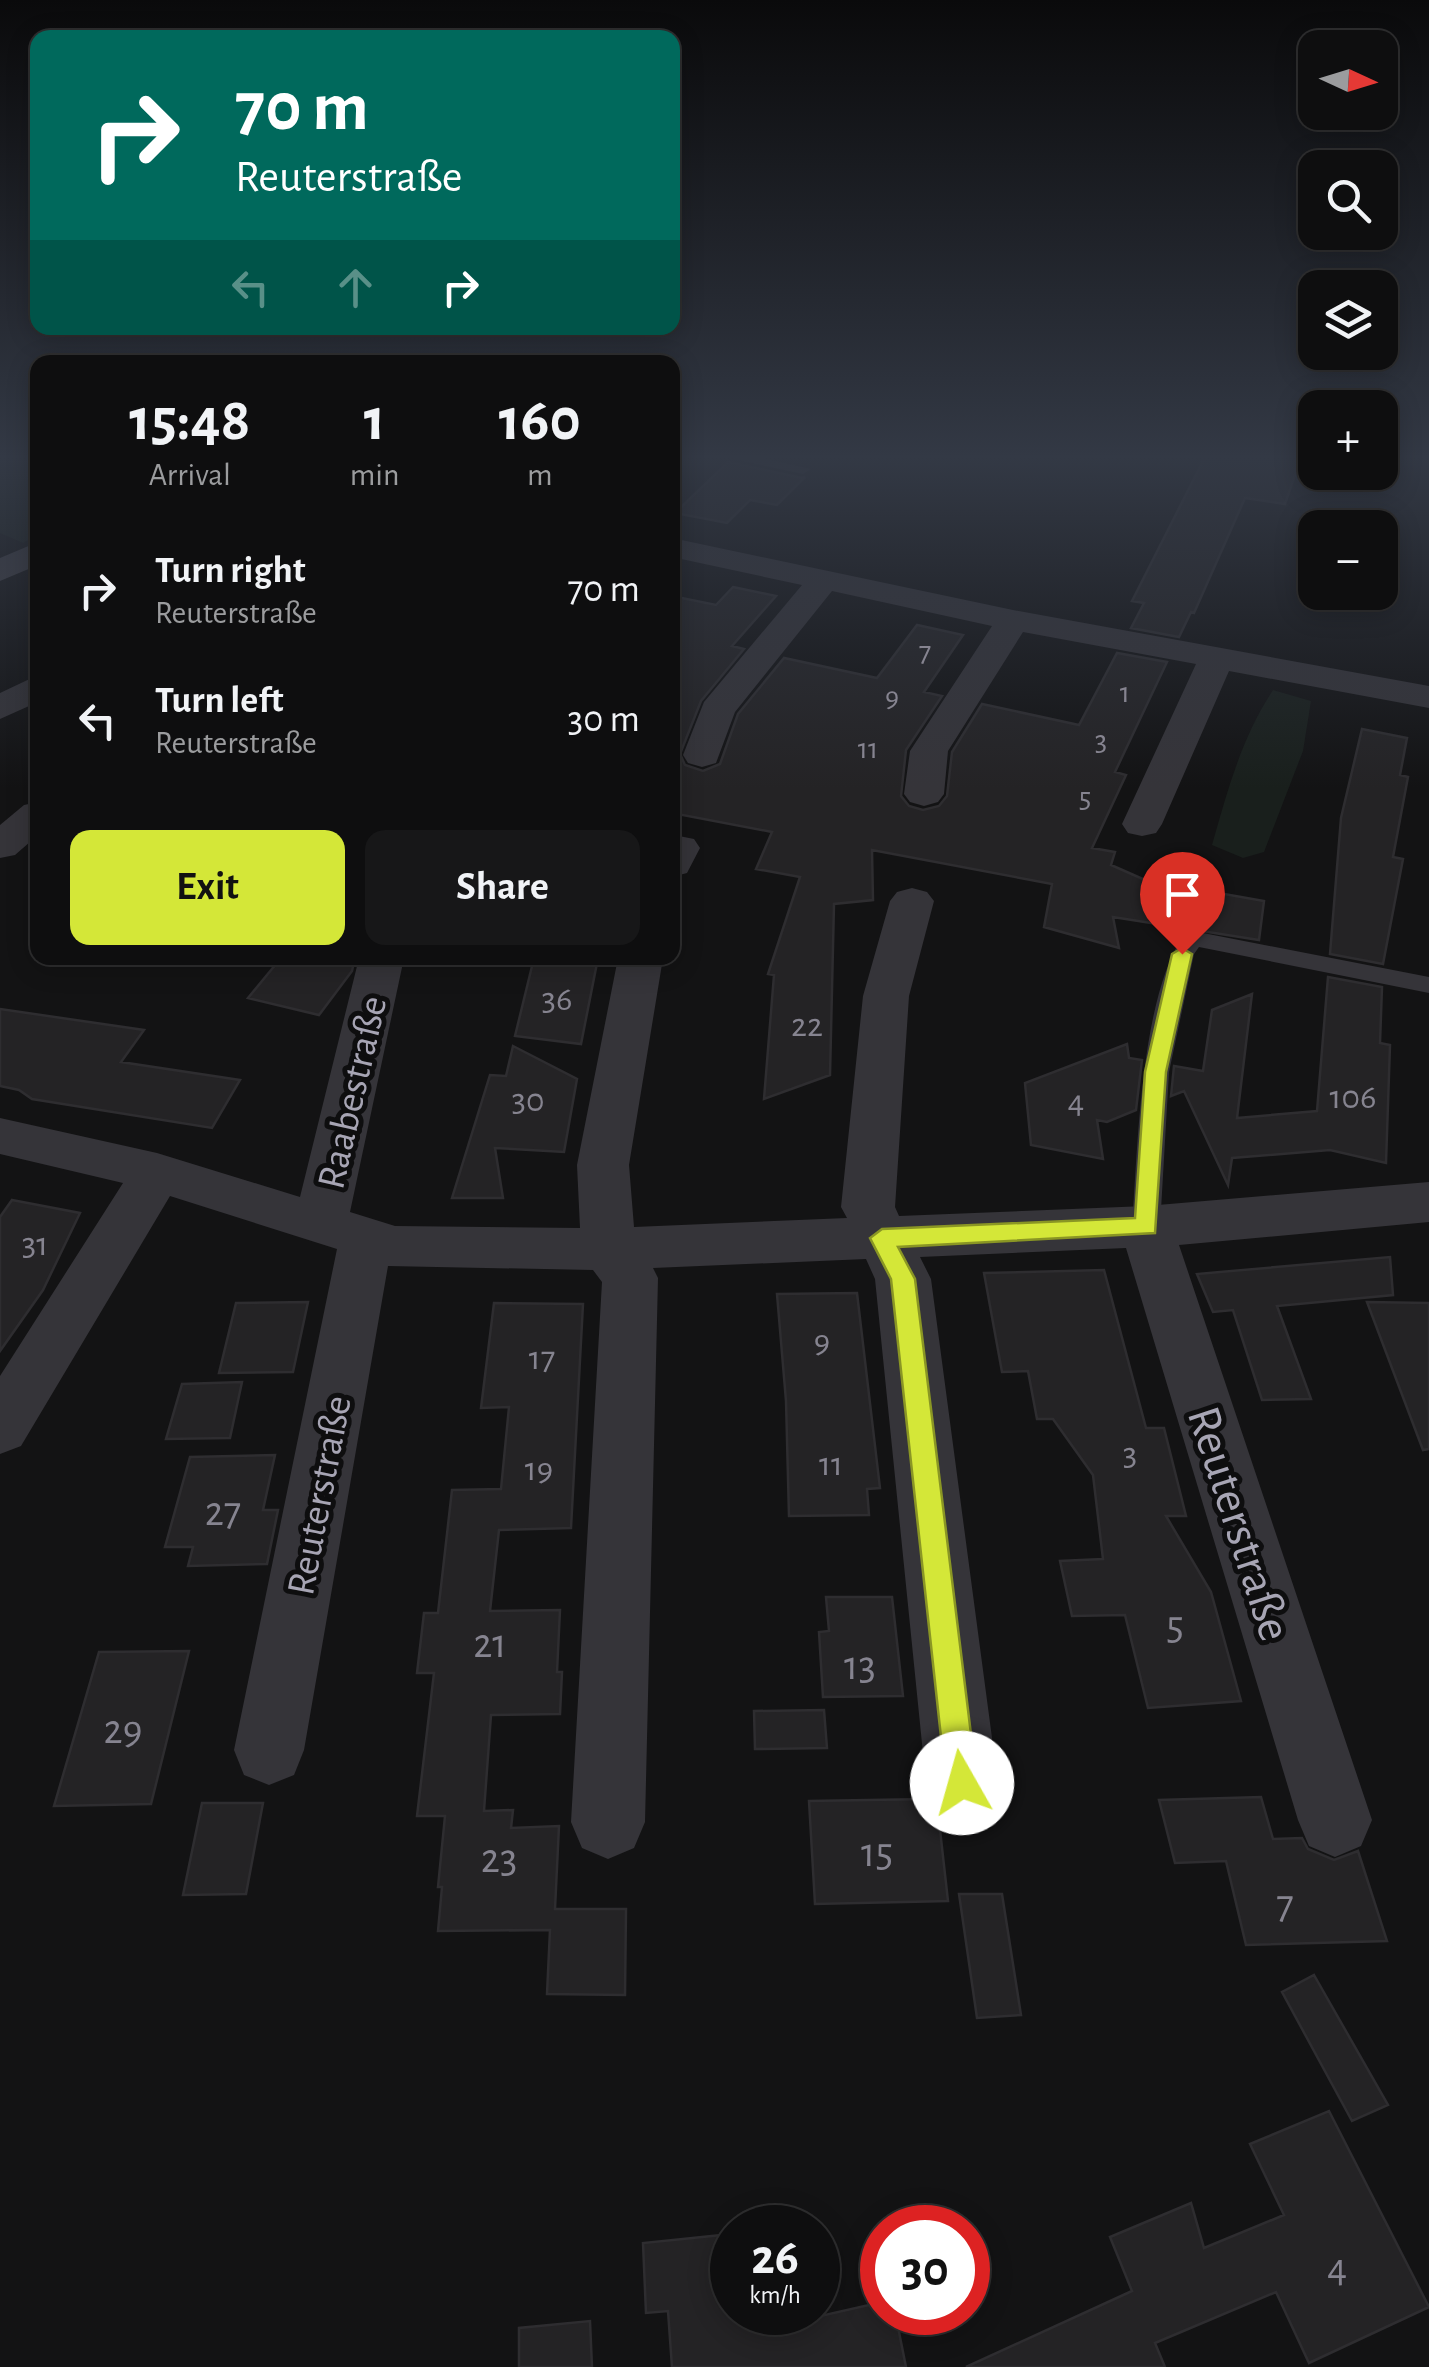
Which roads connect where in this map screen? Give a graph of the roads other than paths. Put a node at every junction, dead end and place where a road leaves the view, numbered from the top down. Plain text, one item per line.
1 (760, 567) edge
2 (823, 582) junction
3 (1013, 620) junction
4 (1216, 659) junction
5 (30, 691) edge
6 (1429, 697) edge
7 (0, 708) edge
8 (702, 755) dead end
9 (924, 794) dead end
10 (30, 821) edge
11 (1142, 824) dead end
12 (0, 846) edge
13 (912, 900) dead end
14 (381, 965) edge
15 (640, 965) edge
16 (1429, 985) edge
17 (0, 1136) edge
18 (156, 1172) junction
19 (1429, 1202) edge
20 (1146, 1226) junction
21 (343, 1232) junction
22 (882, 1238) junction
23 (608, 1249) junction
24 (0, 1428) edge
25 (269, 1750) dead end
26 (962, 1783) dead end
27 (1335, 1820) dead end
28 (608, 1822) dead end

1 - 2 street
2 - 3 street
2 - 8 street
3 - 4 street
3 - 9 street
4 - 6 street
4 - 11 street
5 - 7 street
10 - 12 street
13 - 22 street
14 - 21 street, Raabestraße
15 - 23 street
16 - 20 lane, Reuterstraße
17 - 18 street
18 - 21 street
18 - 24 street
19 - 20 street
20 - 22 street
20 - 27 street, Reuterstraße
21 - 23 street
21 - 25 street, Reuterstraße
22 - 23 street
22 - 26 street
23 - 28 street

